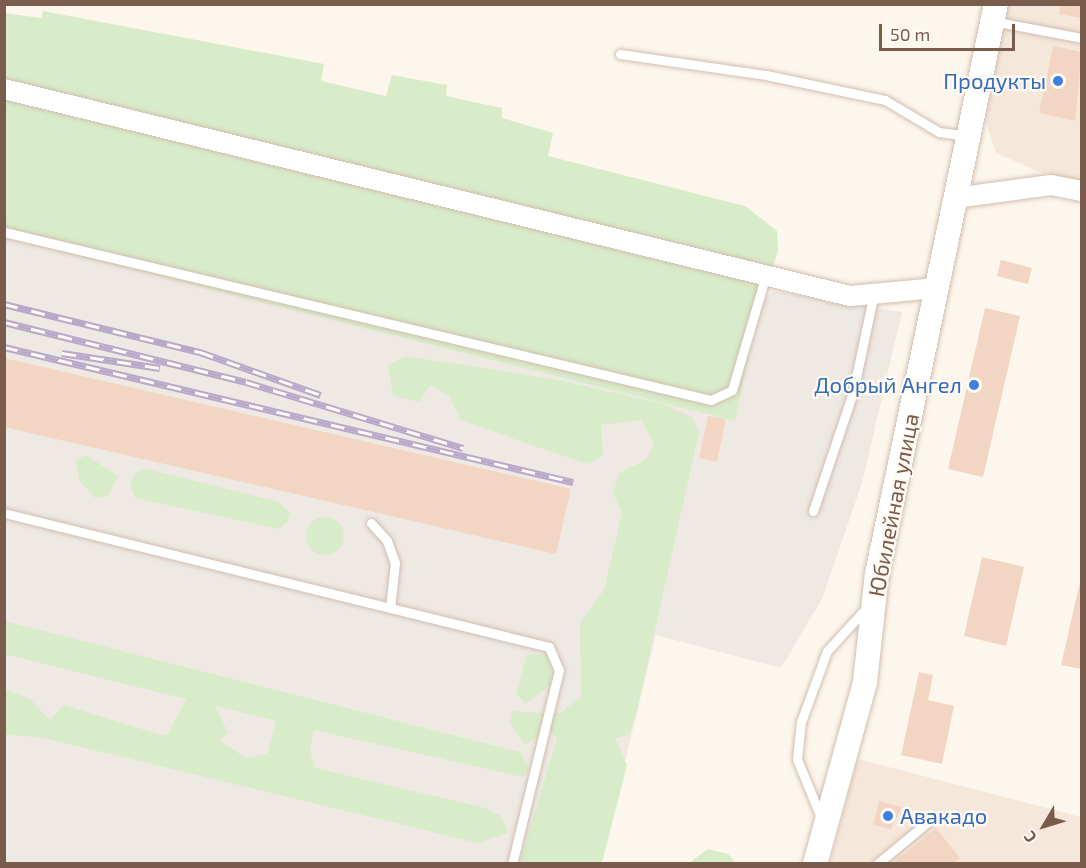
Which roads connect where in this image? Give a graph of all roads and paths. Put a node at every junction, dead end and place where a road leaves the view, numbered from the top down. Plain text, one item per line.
1 (994, 13) edge
2 (1082, 38) edge
3 (620, 54) dead end
4 (4, 89) edge
5 (968, 136) junction
6 (1082, 191) edge
7 (955, 198) junction
8 (4, 232) edge
9 (765, 278) junction
10 (936, 288) junction
11 (874, 292) junction
12 (813, 511) dead end
13 (4, 513) edge
14 (371, 523) dead end
15 (875, 600) junction
16 (390, 608) junction
17 (929, 821) dead end
18 (825, 828) junction
19 (512, 864) edge
20 (815, 864) edge
21 (877, 864) edge

1 - 2 lane
1 - 5 street, Юбилейная улица
3 - 5 lane
4 - 9 street
5 - 7 street, Юбилейная улица
6 - 7 street
7 - 10 street, Юбилейная улица
8 - 9 lane
9 - 11 street
10 - 11 street
10 - 15 street, Юбилейная улица
11 - 12 lane
13 - 16 lane
14 - 16 lane
15 - 18 street, Юбилейная улица
15 - 18 lane
16 - 19 lane
17 - 21 lane
18 - 20 street, Юбилейная улица

